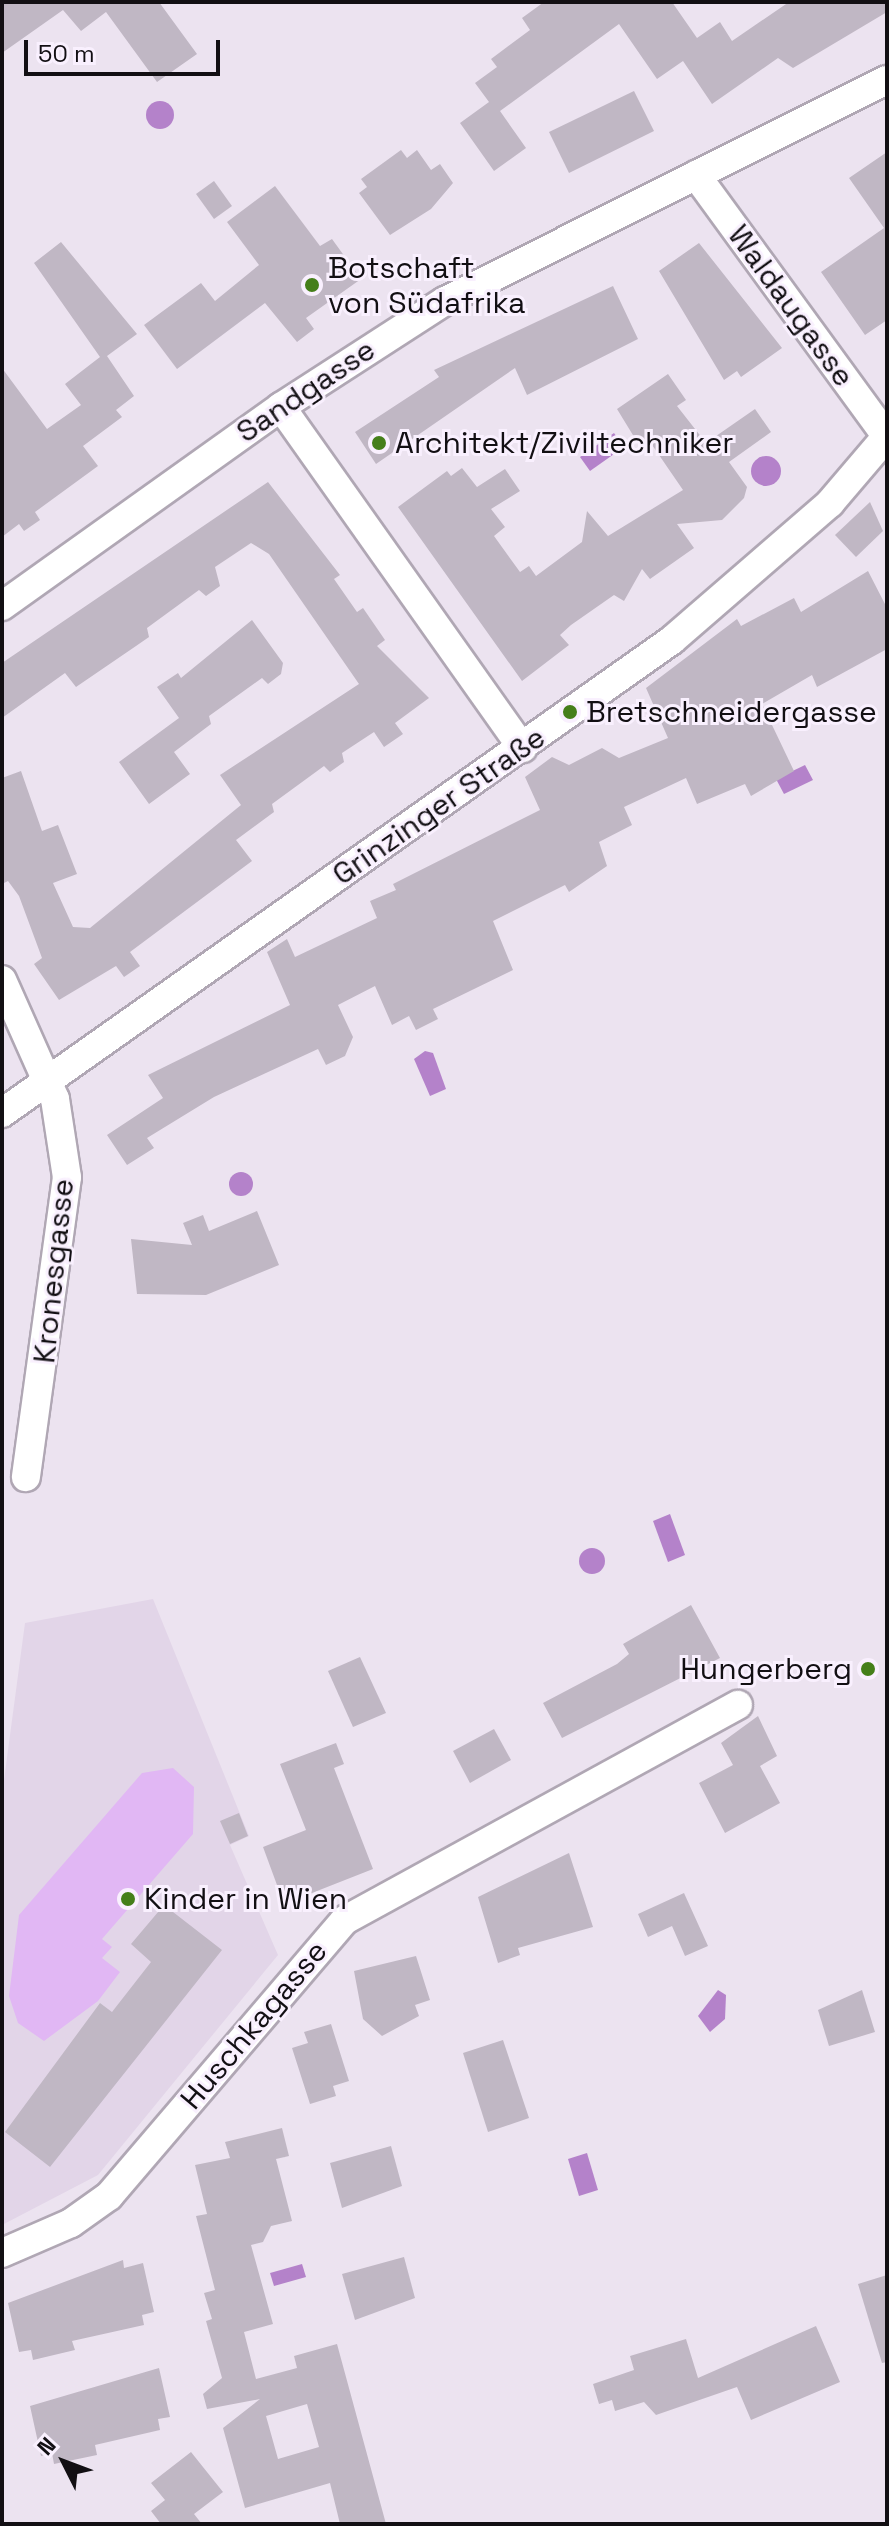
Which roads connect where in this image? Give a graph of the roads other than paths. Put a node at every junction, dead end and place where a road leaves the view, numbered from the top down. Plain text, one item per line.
1 (887, 80) edge
2 (696, 175) junction
3 (281, 407) junction
4 (887, 436) edge
5 (2, 606) edge
6 (522, 748) junction
7 (2, 980) edge
8 (44, 1085) junction
9 (2, 1113) edge
10 (26, 1477) dead end
11 (738, 1705) dead end
12 (2, 2253) edge

1 - 2 street, Sandgasse
2 - 3 street, Sandgasse
2 - 4 street, Waldaugasse
3 - 5 street, Sandgasse
3 - 6 street
4 - 6 street, Grinzinger Straße
6 - 8 street, Grinzinger Straße
7 - 8 street, Kronesgasse
8 - 9 street, Grinzinger Straße
8 - 10 street, Kronesgasse
11 - 12 street, Huschkagasse

